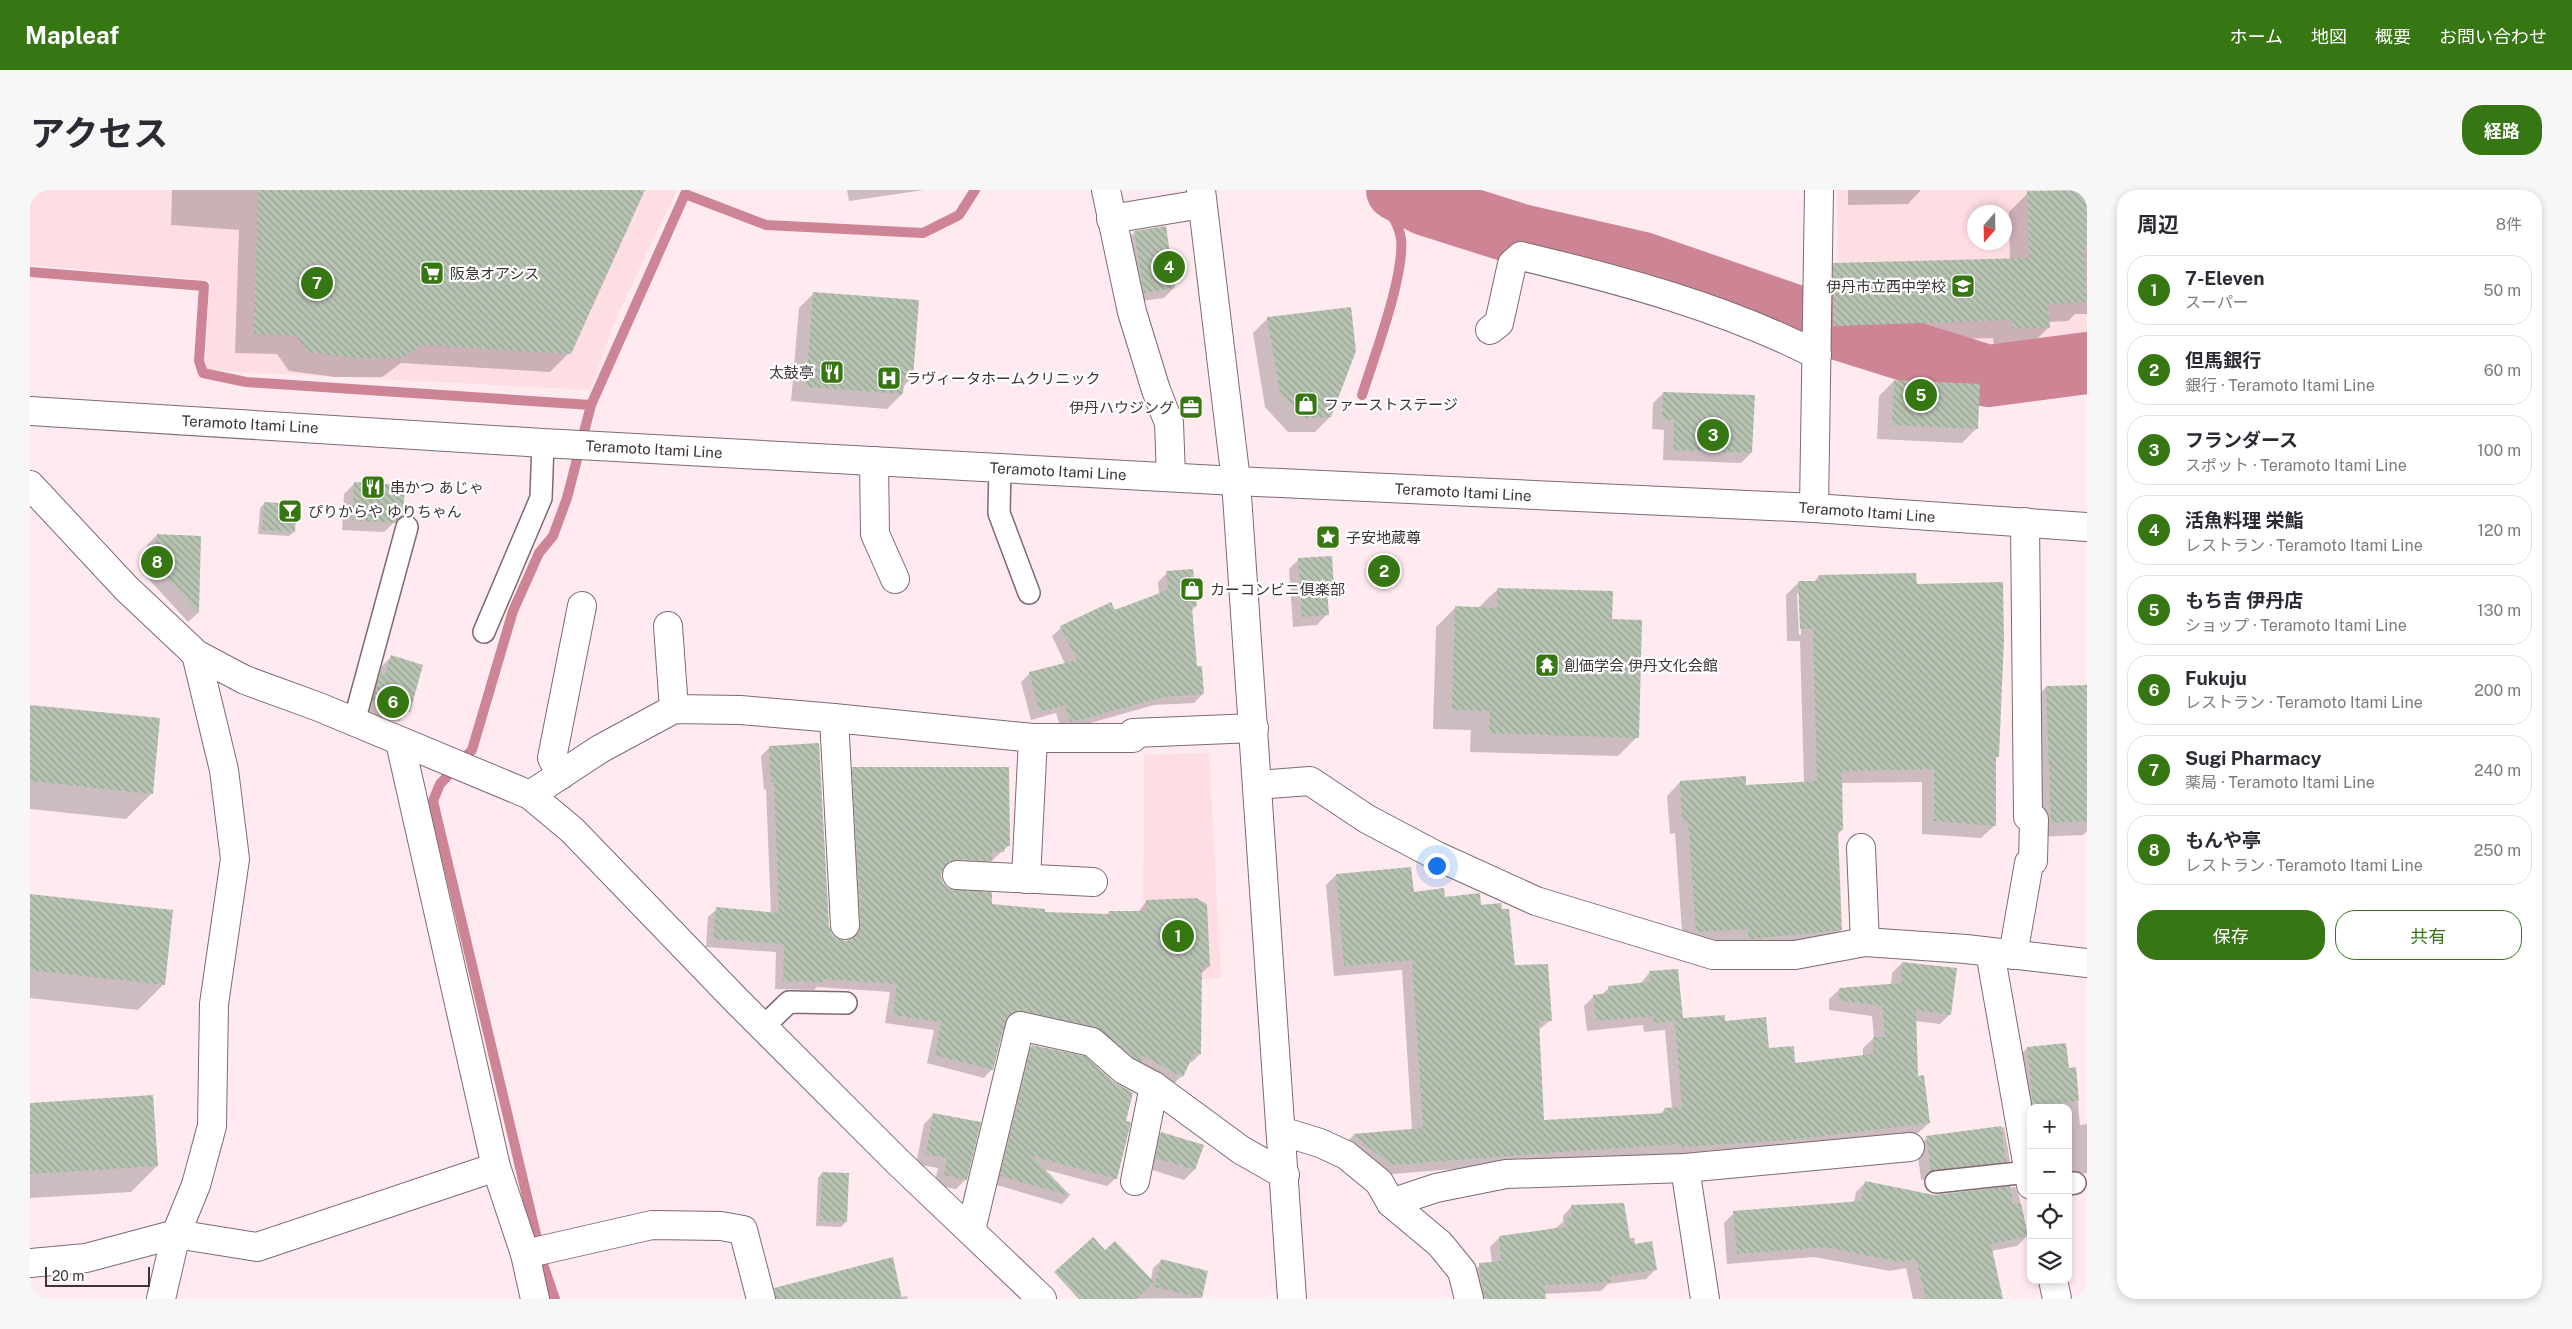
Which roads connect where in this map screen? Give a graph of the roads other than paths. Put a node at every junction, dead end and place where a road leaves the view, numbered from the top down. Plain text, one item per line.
1 (1106, 190) edge
2 (1819, 190) edge
3 (1202, 197) edge
4 (1111, 220) junction
5 (1490, 330) dead end
6 (1817, 355) junction
7 (30, 411) edge
8 (543, 443) junction
9 (874, 461) junction
10 (1000, 468) junction
11 (1171, 476) junction
12 (1236, 481) junction
13 (30, 485) edge
14 (1814, 508) junction
15 (2025, 522) junction
16 (407, 527) dead end
17 (2087, 527) edge
18 (895, 579) dead end
19 (1029, 593) dead end
20 (582, 606) dead end
21 (668, 626) dead end
22 (484, 632) dead end
23 (196, 654) junction
24 (674, 709) junction
25 (834, 718) junction
26 (354, 722) junction
27 (1254, 728) junction
28 (1033, 738) junction
29 (400, 742) junction
30 (561, 775) junction
31 (1258, 784) junction
32 (530, 795) junction
33 (1861, 848) dead end
34 (957, 875) dead end
35 (1026, 879) junction
36 (1093, 882) dead end
37 (845, 925) dead end
38 (1865, 942) junction
39 (2001, 953) junction
40 (2087, 963) edge
41 (846, 1003) dead end
42 (763, 1027) junction
43 (1154, 1086) junction
44 (1281, 1130) junction
45 (1910, 1147) dead end
46 (2027, 1162) edge
47 (496, 1167) junction
48 (1685, 1168) junction
49 (1285, 1175) junction
50 (2027, 1178) edge
51 (1135, 1181) dead end
52 (1936, 1182) dead end
53 (1391, 1203) junction
54 (971, 1230) junction
55 (176, 1234) junction
56 (525, 1254) junction
57 (30, 1263) edge
58 (2054, 1284) edge
59 (161, 1299) edge
60 (535, 1299) edge
61 (761, 1299) edge
62 (1042, 1299) edge
63 (1292, 1299) edge
64 (1469, 1299) edge
65 (1705, 1299) edge
66 (2057, 1299) edge

1 - 4 street
2 - 6 street
3 - 4 street
3 - 12 street
4 - 11 street
5 - 6 street
6 - 14 street
7 - 8 street, Teramoto Itami Line
8 - 9 street, Teramoto Itami Line
8 - 22 lane
9 - 10 street, Teramoto Itami Line
9 - 18 street
10 - 11 street, Teramoto Itami Line
10 - 19 lane
11 - 12 street, Teramoto Itami Line
12 - 14 street, Teramoto Itami Line
12 - 27 street
13 - 23 street
14 - 15 street, Teramoto Itami Line
15 - 17 street, Teramoto Itami Line
15 - 39 street
16 - 26 lane
20 - 30 street
21 - 24 street
23 - 26 street
23 - 55 street
24 - 25 street
24 - 30 street
25 - 28 street
25 - 37 street
26 - 29 street
27 - 28 street
27 - 31 street
28 - 35 street
29 - 32 street
29 - 47 street
30 - 32 street
31 - 38 street
31 - 44 street
32 - 42 street
33 - 38 street
34 - 35 street
35 - 36 street
38 - 39 street
39 - 40 street
39 - 46 street
41 - 42 lane
42 - 54 street
43 - 49 street
43 - 51 street
43 - 54 street
44 - 49 street
44 - 53 street
45 - 48 street
47 - 55 street
47 - 56 street
48 - 53 street
48 - 65 street
49 - 63 street
50 - 52 lane
53 - 64 street
54 - 62 street
55 - 57 street
55 - 59 street
56 - 60 street
56 - 61 street
58 - 66 street

